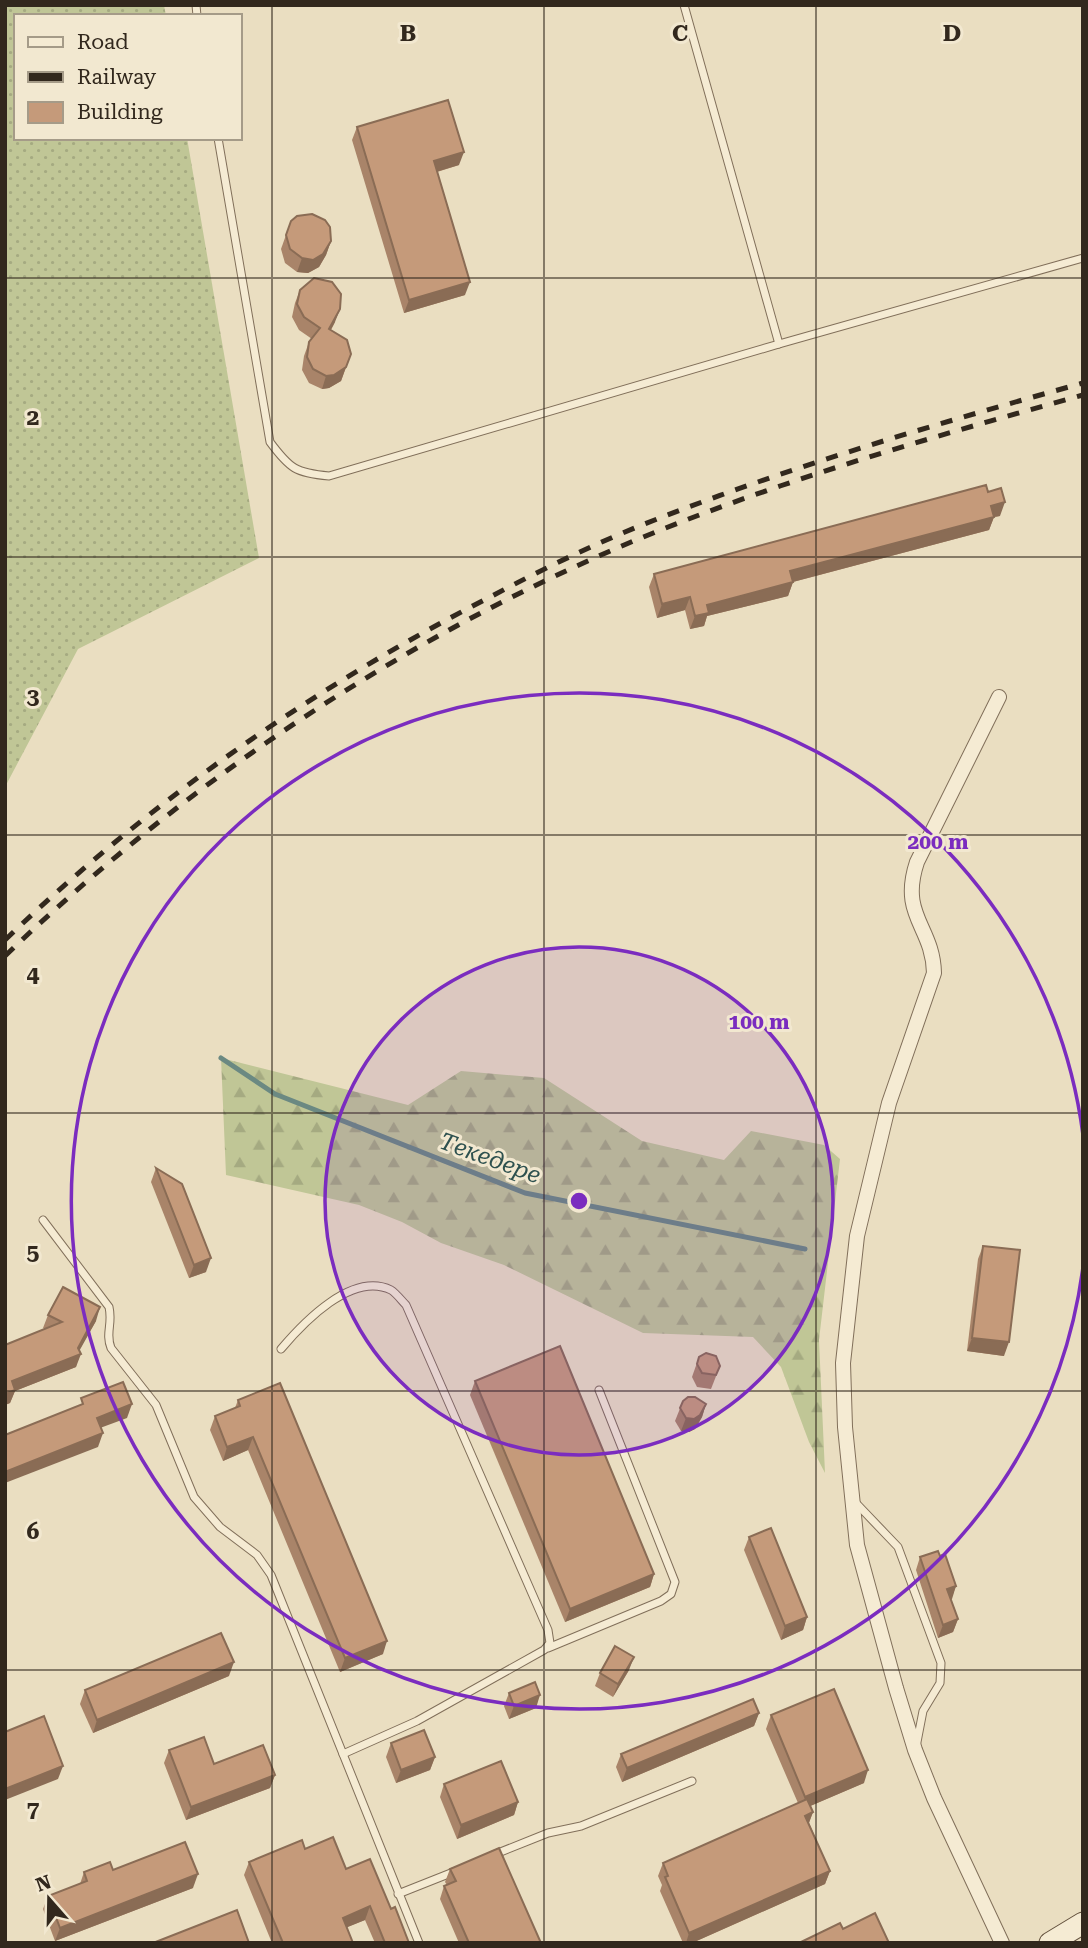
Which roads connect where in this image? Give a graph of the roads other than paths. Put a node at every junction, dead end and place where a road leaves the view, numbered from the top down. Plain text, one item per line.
1 (684, 5) edge
2 (218, 140) edge
3 (1083, 258) edge
4 (779, 344) junction
5 (999, 697) dead end
6 (43, 1220) dead end
7 (281, 1349) dead end
8 (599, 1390) dead end
9 (850, 1497) junction
10 (544, 1650) junction
11 (915, 1750) junction
12 (343, 1754) junction
13 (692, 1781) dead end
14 (486, 1858) edge
15 (461, 1869) edge
16 (398, 1894) junction
17 (1083, 1923) edge
18 (1001, 1942) edge
19 (419, 1943) edge
20 (1050, 1943) edge

1 - 4 lane
2 - 4 lane
3 - 4 lane
5 - 9 street
6 - 12 lane
7 - 10 lane
8 - 10 lane
9 - 11 street
9 - 11 lane
10 - 12 lane
11 - 18 street
12 - 16 lane
13 - 14 lane
15 - 16 lane
16 - 19 lane
17 - 20 main road

